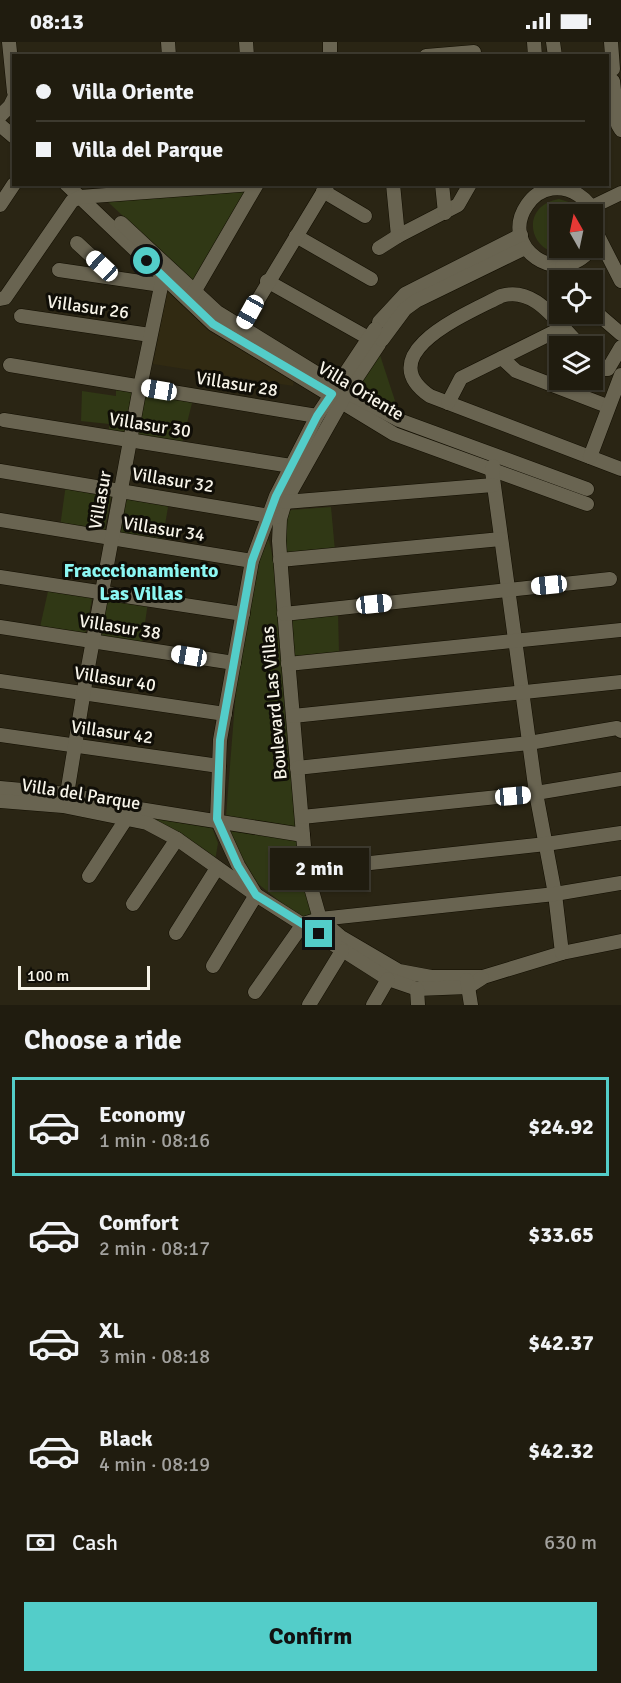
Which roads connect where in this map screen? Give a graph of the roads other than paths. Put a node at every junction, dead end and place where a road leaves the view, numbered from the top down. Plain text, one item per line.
1 (9, 42) edge
2 (611, 42) edge
3 (474, 50) edge
4 (442, 54) edge
5 (609, 69) edge
6 (12, 72) edge
7 (609, 82) edge
8 (12, 102) edge
9 (4, 116) edge
10 (621, 130) edge
11 (12, 133) edge
12 (13, 186) edge
13 (70, 186) edge
14 (204, 186) edge
15 (256, 186) edge
16 (393, 186) edge
17 (442, 186) edge
18 (470, 186) edge
19 (566, 186) edge
20 (179, 187) edge
21 (549, 187) edge
22 (326, 188) edge
23 (84, 193) edge
24 (621, 193) edge
25 (589, 204) edge
26 (598, 204) edge
27 (0, 205) edge
28 (445, 213) junction
29 (365, 216) dead end
30 (296, 236) junction
31 (398, 237) junction
32 (523, 241) junction
33 (76, 243) dead end
34 (379, 248) dead end
35 (603, 256) edge
36 (582, 258) edge
37 (561, 266) junction
38 (59, 270) dead end
39 (564, 270) edge
40 (115, 278) junction
41 (370, 279) dead end
42 (162, 281) junction
43 (267, 281) junction
44 (621, 281) edge
45 (192, 297) junction
46 (2, 299) edge
47 (21, 316) dead end
48 (603, 318) edge
49 (241, 328) junction
50 (562, 328) junction
51 (377, 334) junction
52 (621, 334) edge
53 (150, 335) junction
54 (570, 336) edge
55 (621, 347) edge
56 (502, 358) junction
57 (10, 365) dead end
58 (603, 368) edge
59 (620, 378) edge
60 (140, 387) junction
61 (340, 393) junction
62 (448, 403) junction
63 (607, 406) junction
64 (317, 416) junction
65 (4, 420) dead end
66 (130, 439) junction
67 (496, 457) junction
68 (590, 457) junction
69 (291, 466) junction
70 (621, 469) edge
71 (0, 471) edge
72 (493, 478) junction
73 (120, 490) junction
74 (285, 502) junction
75 (275, 516) junction
76 (0, 520) edge
77 (112, 538) junction
78 (501, 539) junction
79 (280, 560) junction
80 (252, 561) junction
81 (0, 577) edge
82 (610, 579) dead end
83 (508, 590) junction
84 (102, 593) junction
85 (243, 614) junction
86 (284, 614) junction
87 (0, 627) edge
88 (621, 630) edge
89 (93, 640) junction
90 (515, 641) junction
91 (234, 663) junction
92 (288, 664) junction
93 (0, 681) edge
94 (621, 682) edge
95 (522, 690) junction
96 (83, 692) junction
97 (225, 714) junction
98 (293, 716) junction
99 (621, 731) edge
100 (0, 735) edge
101 (529, 743) junction
102 (75, 744) junction
103 (219, 766) junction
104 (297, 768) junction
105 (621, 779) edge
106 (0, 788) edge
107 (536, 793) junction
108 (67, 794) junction
109 (26, 795) junction
110 (0, 801) edge
111 (130, 813) junction
112 (302, 817) junction
113 (217, 819) junction
114 (621, 833) edge
115 (303, 835) junction
116 (177, 839) junction
117 (546, 844) junction
118 (217, 868) junction
119 (306, 870) junction
120 (89, 876) dead end
121 (621, 884) edge
122 (555, 894) junction
123 (256, 895) junction
124 (133, 904) dead end
125 (320, 918) junction
126 (303, 924) junction
127 (176, 933) dead end
128 (621, 941) edge
129 (342, 951) junction
130 (562, 953) junction
131 (213, 966) dead end
132 (388, 979) junction
133 (468, 983) junction
134 (417, 989) junction
135 (255, 992) dead end
136 (309, 1005) edge
137 (373, 1005) edge
138 (418, 1005) edge
139 (471, 1005) edge

1 - 6 street
2 - 5 street
3 - 4 street
7 - 10 street
8 - 9 street
9 - 11 street
12 - 27 street
13 - 23 street, Villa Oriente
14 - 20 street
15 - 45 street
16 - 31 street
17 - 28 street
18 - 28 street
19 - 21 street
19 - 25 street
20 - 23 street
21 - 32 street
22 - 29 street
22 - 30 street
23 - 42 street, Villa Oriente
23 - 45 street, Villa Oriente
23 - 46 street
24 - 26 street
28 - 31 street
30 - 41 street
30 - 43 street
31 - 34 street
32 - 37 street
32 - 51 street, Boulevard Las Villas
33 - 40 street
35 - 44 street
36 - 37 street
37 - 39 street
38 - 40 street
40 - 42 street
42 - 45 street, Villa Oriente
42 - 53 street, Villasur
43 - 49 street
43 - 51 street
45 - 49 street, Villa Oriente
45 - 61 street, Villa Oriente
47 - 53 street, Villasur 26
48 - 52 street
49 - 61 street, Villa Oriente
50 - 54 street
50 - 56 street
50 - 62 street
51 - 61 street, Boulevard Las Villas
53 - 60 street, Villasur
55 - 58 street
56 - 62 street
56 - 63 street
57 - 60 street, Villasur 28
59 - 63 street
60 - 64 street, Villasur 28
60 - 66 street, Villasur
61 - 64 street, Boulevard Las Villas
61 - 67 street, Villa Oriente
61 - 72 street, Villa Oriente
61 - 74 street, Boulevard Las Villas
62 - 68 street
63 - 68 street
64 - 69 street, Boulevard Las Villas
65 - 66 street, Villasur 30
66 - 69 street, Villasur 30
66 - 73 street, Villasur
67 - 72 street
67 - 72 street, Villa Oriente
68 - 70 street
69 - 75 street, Boulevard Las Villas
71 - 73 street, Villasur 32
72 - 74 street
72 - 78 street
73 - 75 street, Villasur 32
73 - 77 street, Villasur
74 - 75 street, Boulevard Las Villas
75 - 79 street, Boulevard Las Villas
75 - 80 street, Boulevard Las Villas
76 - 77 street, Villasur 34
77 - 80 street, Villasur 34
77 - 84 street, Villasur
78 - 79 street
78 - 83 street
79 - 86 street, Boulevard Las Villas
80 - 85 street, Boulevard Las Villas
81 - 84 street
82 - 83 street
83 - 86 street
83 - 90 street
84 - 85 street
84 - 89 street, Villasur
85 - 91 street, Boulevard Las Villas
86 - 92 street, Boulevard Las Villas
87 - 89 street, Villasur 38
88 - 90 street
89 - 91 street, Villasur 38
89 - 96 street, Villasur
90 - 92 street
90 - 95 street
91 - 97 street, Boulevard Las Villas
92 - 98 street, Boulevard Las Villas
93 - 96 street, Villasur 40
94 - 95 street
95 - 98 street
95 - 101 street
96 - 97 street, Villasur 40
96 - 102 street, Villasur
97 - 103 street, Boulevard Las Villas
98 - 104 street, Boulevard Las Villas
99 - 101 street
100 - 102 street, Villasur 42
101 - 104 street
101 - 107 street
102 - 103 street, Villasur 42
102 - 108 street, Villasur
103 - 113 street, Boulevard Las Villas
104 - 112 street, Boulevard Las Villas
105 - 107 street
106 - 109 street, Villa del Parque
107 - 112 street
107 - 117 street
108 - 109 street, Villa del Parque
108 - 111 street, Villa del Parque
109 - 110 street, Villa del Parque
109 - 111 street, Villa del Parque
111 - 113 street, Villa del Parque
111 - 116 street, Villa del Parque
111 - 120 street
112 - 115 street, Boulevard Las Villas
113 - 115 street, Villa del Parque
113 - 123 street, Boulevard Las Villas
114 - 117 street
115 - 119 street, Boulevard Las Villas
116 - 118 street, Villa del Parque
116 - 124 street
117 - 119 street
117 - 122 street
118 - 123 street, Villa del Parque
118 - 127 street
119 - 125 street, Boulevard Las Villas
121 - 122 street
122 - 125 street
122 - 130 street
123 - 126 street, Villa del Parque
123 - 131 street
125 - 126 street
125 - 133 street
126 - 129 street, Villa del Parque
126 - 135 street
128 - 130 street
129 - 132 street, Villa del Parque
129 - 136 street
130 - 133 street
132 - 134 street, Villa del Parque
132 - 137 street
133 - 134 street, Villa del Parque
133 - 139 street
134 - 138 street

